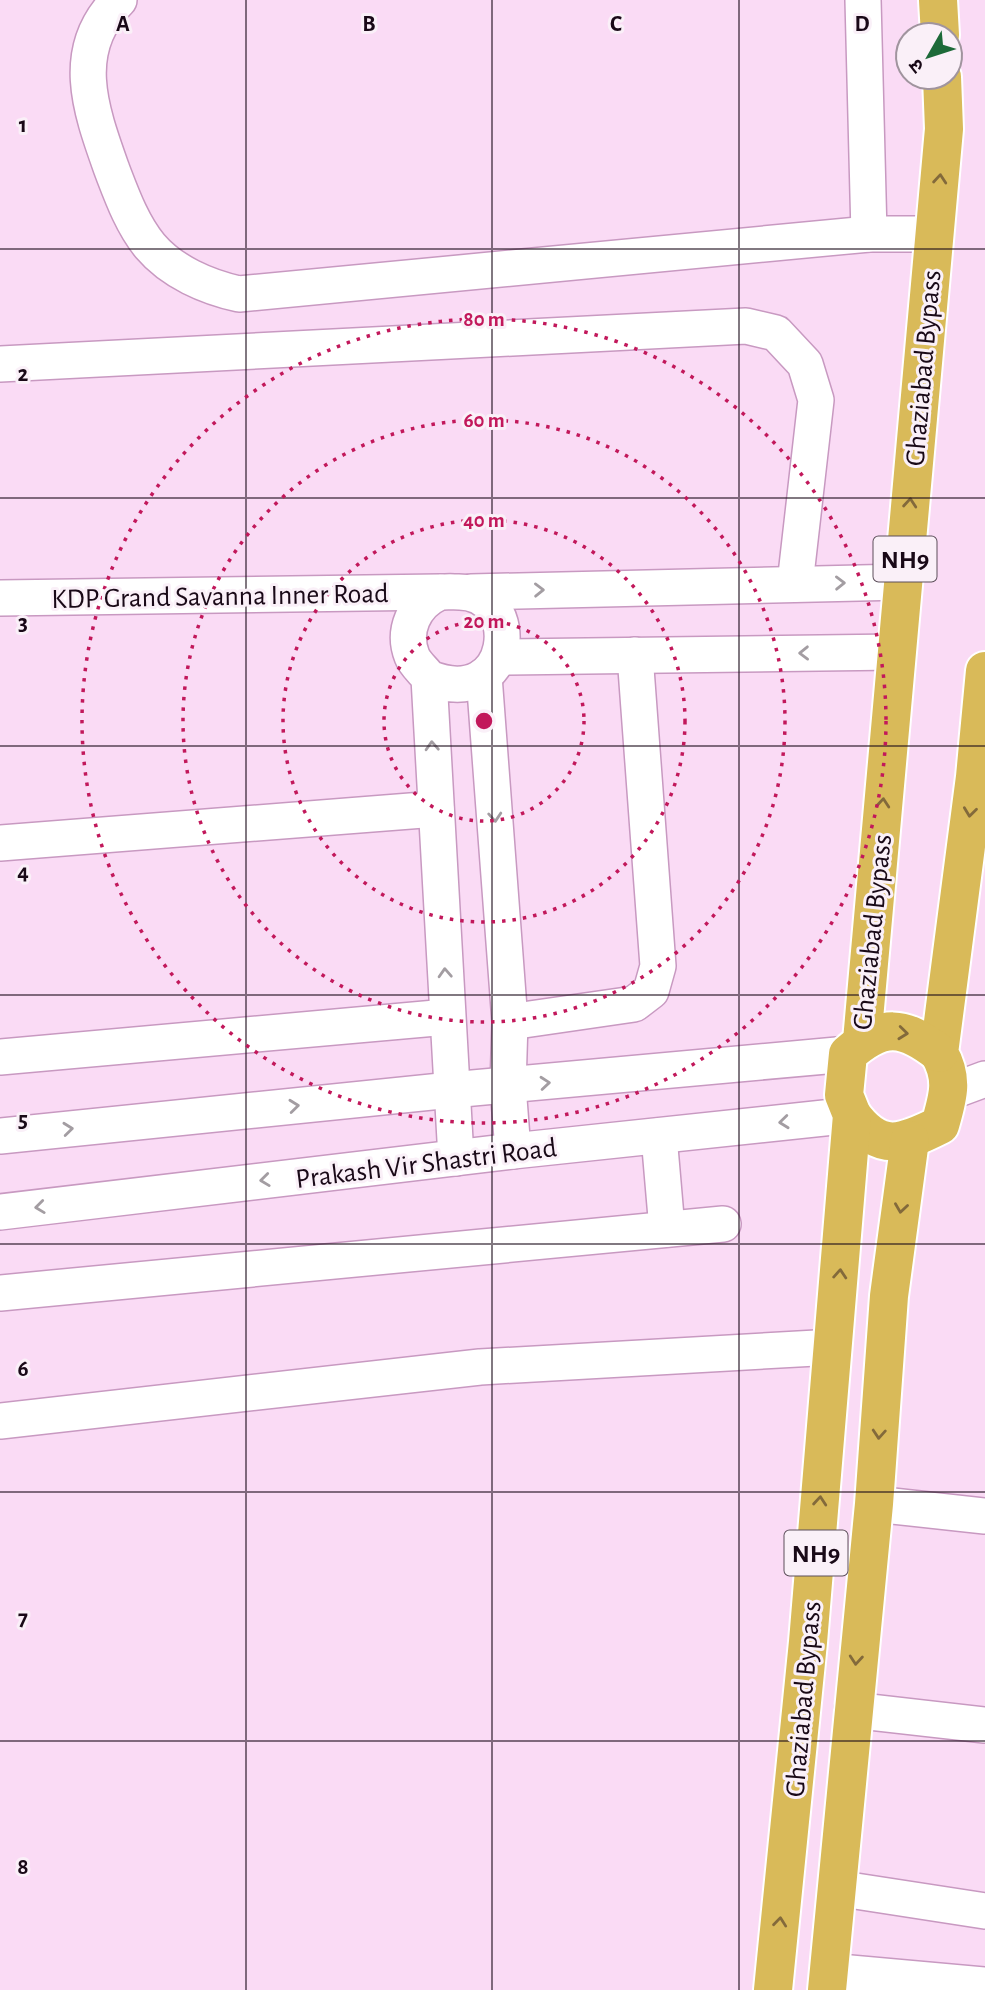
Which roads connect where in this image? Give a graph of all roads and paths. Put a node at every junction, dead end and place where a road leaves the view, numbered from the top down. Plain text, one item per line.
1 (119, 0) edge
2 (863, 0) edge
3 (938, 0) edge
4 (939, 21) edge
5 (943, 91) edge
6 (869, 234) junction
7 (934, 234) junction
8 (0, 364) edge
9 (903, 582) junction
10 (795, 584) junction
11 (456, 592) junction
12 (0, 598) edge
13 (897, 652) junction
14 (635, 655) junction
15 (492, 667) junction
16 (985, 671) edge
17 (429, 678) junction
18 (436, 809) junction
19 (0, 843) edge
20 (447, 1017) junction
21 (510, 1021) junction
22 (855, 1048) junction
23 (939, 1053) junction
24 (0, 1057) edge
25 (968, 1085) edge
26 (508, 1086) junction
27 (451, 1090) junction
28 (852, 1115) junction
29 (0, 1136) edge
30 (659, 1136) junction
31 (910, 1140) junction
32 (513, 1151) junction
33 (456, 1158) junction
34 (0, 1212) edge
35 (723, 1224) dead end
36 (667, 1229) junction
37 (0, 1293) edge
38 (834, 1347) junction
39 (0, 1421) edge
40 (873, 1504) junction
41 (985, 1516) edge
42 (852, 1710) junction
43 (985, 1725) edge
44 (836, 1888) junction
45 (985, 1911) edge
46 (828, 1981) edge
47 (985, 1985) edge
48 (773, 1990) edge

1 - 6 street
2 - 6 street
3 - 4 highway
7 -> 5 highway, Ghaziabad Bypass / NH9
6 - 7 street
9 -> 7 highway, Ghaziabad Bypass / NH9
8 - 10 street
10 -> 9 street, KDP Grand Savanna Inner Road
9 - 13 highway, Ghaziabad Bypass / NH9
11 -> 10 street, KDP Grand Savanna Inner Road
11 - 12 street, KDP Grand Savanna Inner Road
11 - 15 street
11 - 17 street
13 -> 14 street
22 -> 13 highway, Ghaziabad Bypass / NH9
14 - 15 street
14 - 21 street
15 - 17 street
15 -> 21 street
16 -> 23 highway
18 -> 17 street
18 - 19 street
20 -> 18 street
20 - 24 street
20 - 27 street
21 - 26 street
22 -> 23 highway
26 -> 22 street
22 - 28 highway, Ghaziabad Bypass / NH9
23 - 25 highway
25 - 31 highway
26 - 27 street
26 - 32 street
29 -> 27 street
27 - 33 street
28 -> 30 street, Prakash Vir Shastri Road
28 - 31 highway
38 -> 28 highway, Ghaziabad Bypass / NH9
30 - 32 street, Prakash Vir Shastri Road
30 - 36 street
31 -> 40 highway, Ghaziabad Bypass / NH9
32 - 33 street, Prakash Vir Shastri Road
33 -> 34 street, Prakash Vir Shastri Road
35 - 36 street
36 - 37 street
38 - 39 street
48 -> 38 highway, Ghaziabad Bypass / NH9
40 - 41 street
40 -> 42 highway, Ghaziabad Bypass / NH9
42 - 43 street
42 - 44 highway, Ghaziabad Bypass / NH9
44 - 45 street
44 - 46 highway, Ghaziabad Bypass / NH9
46 - 47 street

